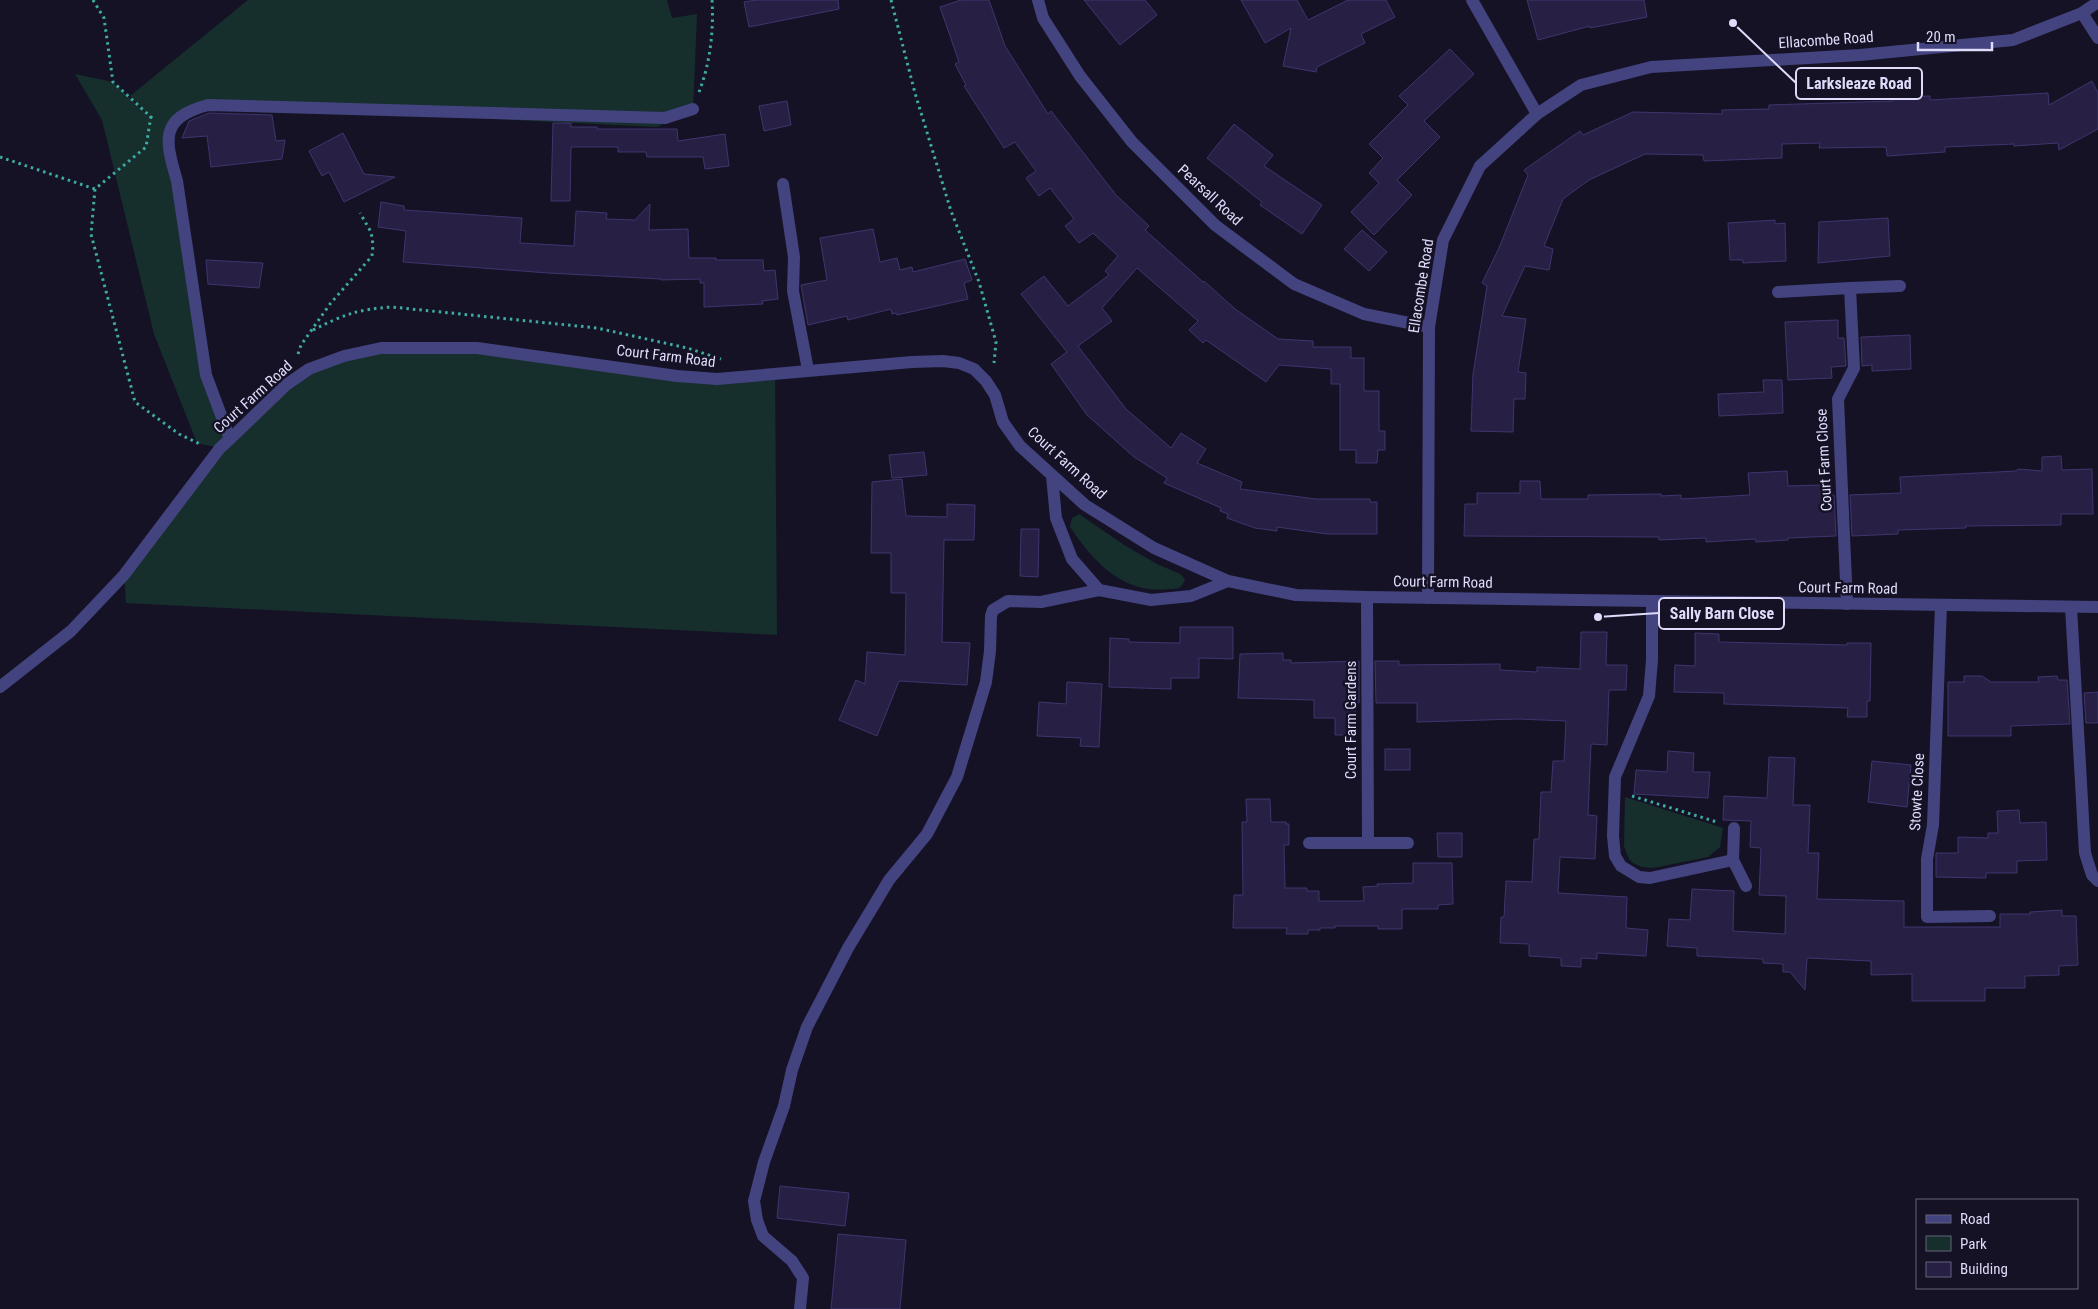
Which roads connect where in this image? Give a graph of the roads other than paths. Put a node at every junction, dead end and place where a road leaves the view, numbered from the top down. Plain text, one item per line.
1 (1038, 0) edge
2 (1472, 0) edge
3 (2098, 2) edge
4 (2082, 13) junction
5 (2098, 38) edge
6 (693, 109) road end
7 (1536, 114) junction
8 (782, 184) dead end
9 (1900, 286) dead end
10 (1850, 288) junction
11 (1778, 292) dead end
12 (1429, 327) junction
13 (808, 370) junction
14 (230, 439) junction
15 (1052, 476) junction
16 (1228, 581) junction
17 (1099, 590) junction
18 (1367, 597) junction
19 (1428, 598) junction
20 (1652, 602) junction
21 (1847, 604) junction
22 (1941, 605) junction
23 (2071, 607) junction
24 (2098, 607) edge
25 (0, 686) edge
26 (1734, 828) road end
27 (1309, 843) dead end
28 (1368, 843) junction
29 (1408, 843) dead end
30 (1734, 860) junction
31 (2098, 881) edge
32 (1746, 886) dead end
33 (1990, 916) dead end
34 (800, 1309) edge

1 - 12 street, Pearsall Road
2 - 7 street
3 - 4 street, Ellacombe Road
4 - 5 street
4 - 7 street, Ellacombe Road
6 - 14 street
7 - 12 street, Ellacombe Road
8 - 13 street
9 - 10 street
10 - 11 street
10 - 21 street, Court Farm Close
12 - 19 street, Ellacombe Road
13 - 14 street, Court Farm Road
13 - 15 street, Court Farm Road
14 - 25 street, Court Farm Road
15 - 16 street, Court Farm Road
15 - 17 street
16 - 17 street
16 - 18 street, Court Farm Road
17 - 34 street
18 - 19 street, Court Farm Road
18 - 28 street, Court Farm Gardens
19 - 20 street, Court Farm Road
20 - 21 street, Court Farm Road
20 - 30 street
21 - 22 street, Court Farm Road
22 - 23 street, Court Farm Road
22 - 33 street, Stowte Close
23 - 24 street, Court Farm Road
23 - 31 street
26 - 30 street
27 - 28 street
28 - 29 street
30 - 32 street

